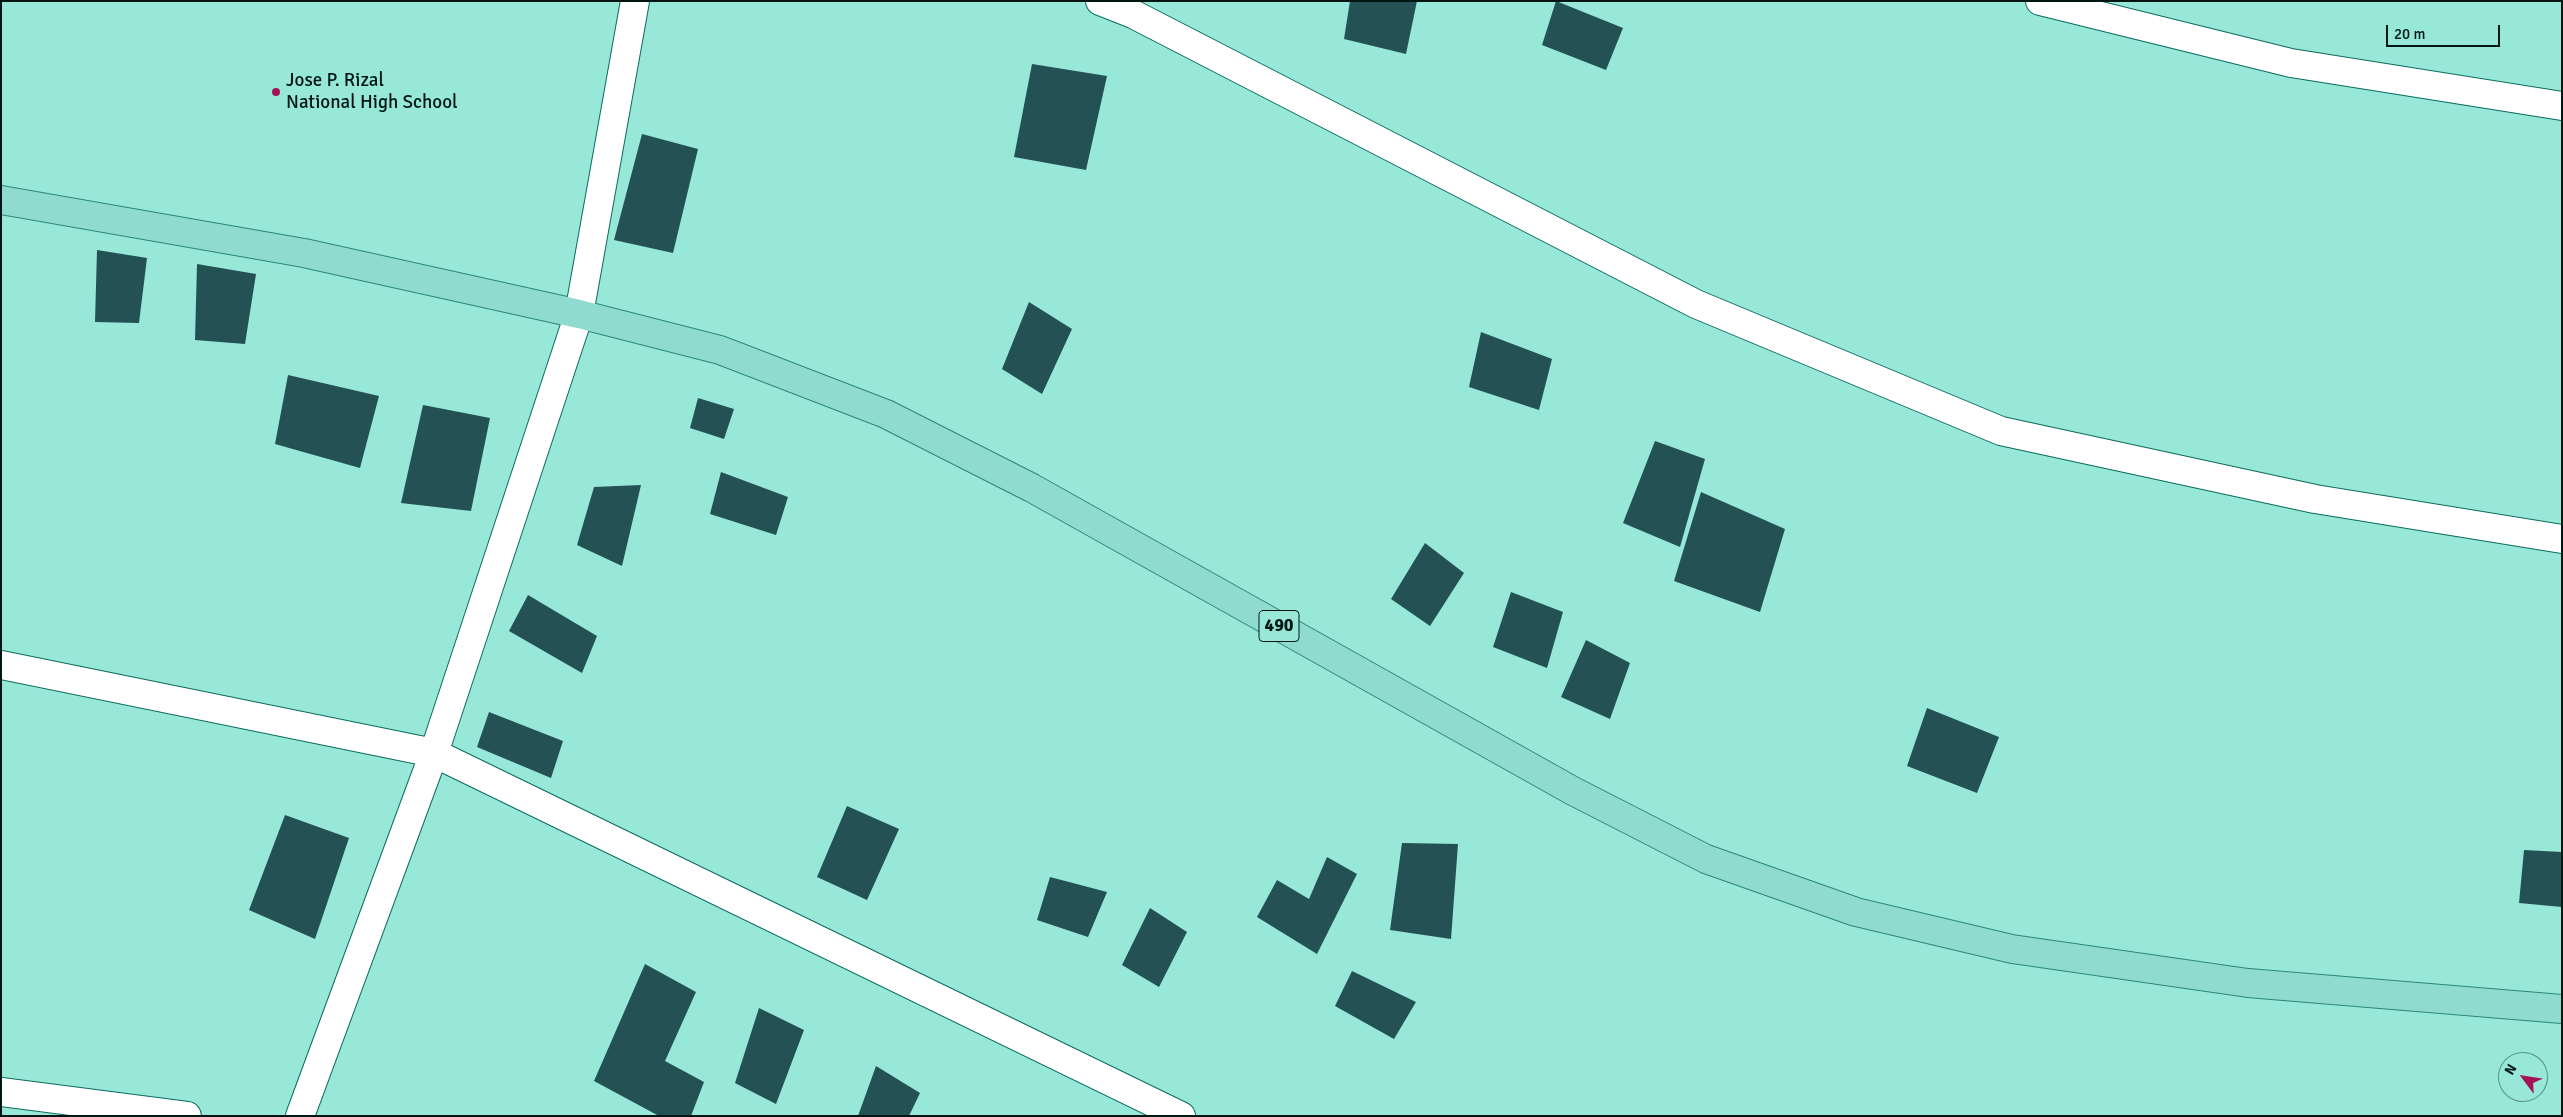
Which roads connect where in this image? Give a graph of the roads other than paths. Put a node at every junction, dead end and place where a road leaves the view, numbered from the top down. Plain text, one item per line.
1 (636, 1) edge
2 (1100, 1) edge
3 (2040, 1) edge
4 (2562, 106) edge
5 (1, 200) edge
6 (579, 314) junction
7 (2562, 539) edge
8 (1, 664) edge
9 (434, 753) junction
10 (2562, 1009) edge
11 (1, 1092) edge
12 (187, 1116) edge
13 (300, 1116) edge
14 (1181, 1116) edge

1 - 6 street
2 - 7 street
3 - 4 street
5 - 6 main road, 490
6 - 9 street
6 - 10 main road, 490
8 - 9 street
9 - 13 street
9 - 14 street
11 - 12 street

